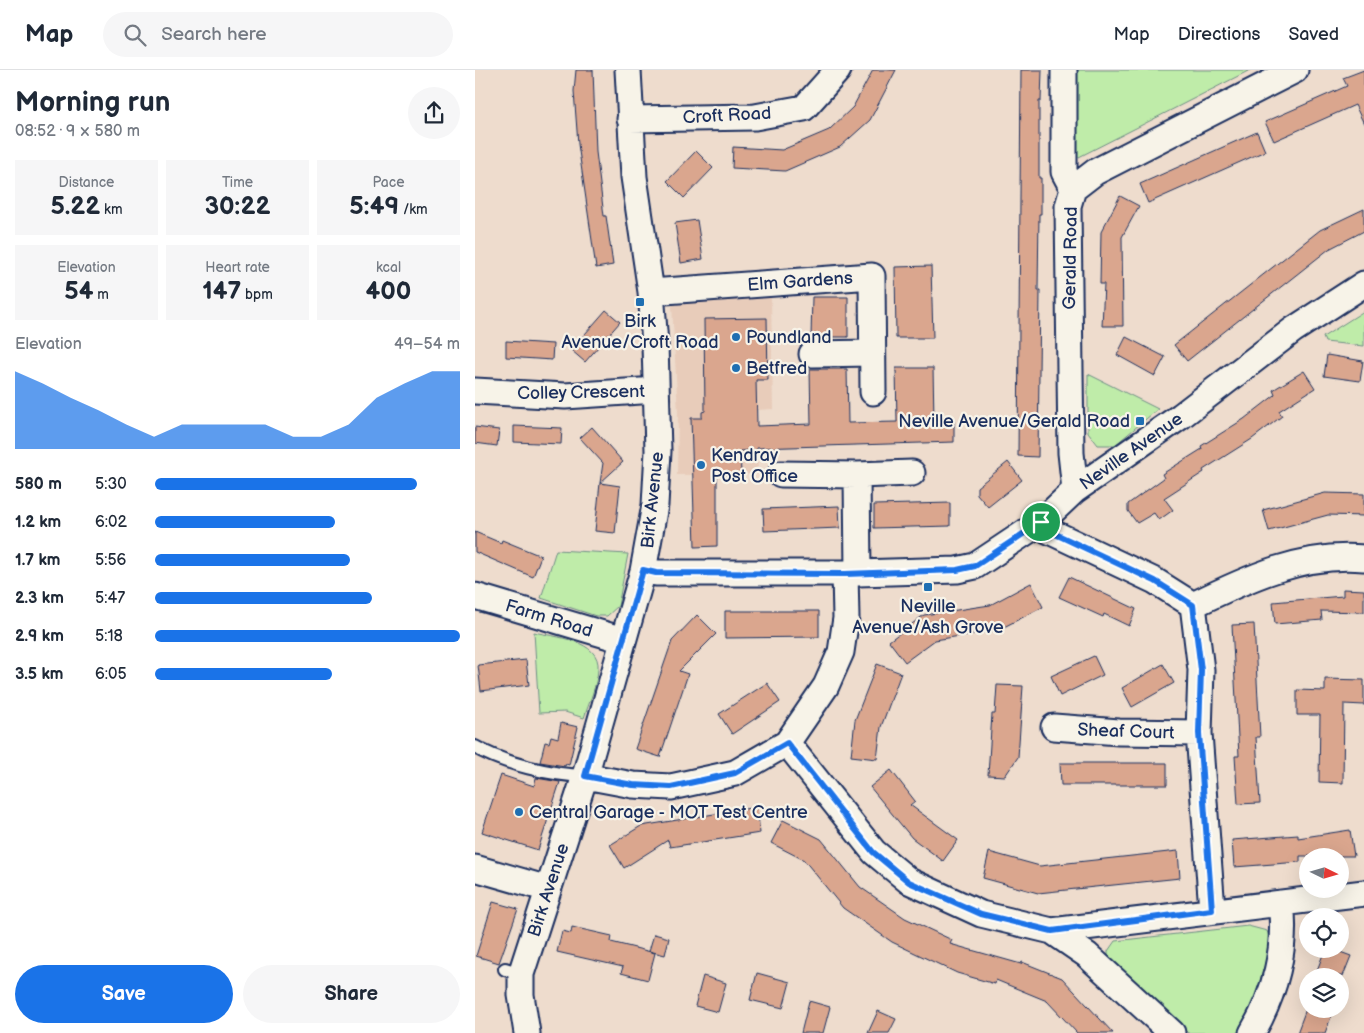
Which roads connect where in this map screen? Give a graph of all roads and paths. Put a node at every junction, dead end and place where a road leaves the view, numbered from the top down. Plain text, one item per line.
1 (628, 70) edge
2 (838, 70) edge
3 (1064, 70) edge
4 (1295, 70) edge
5 (630, 118) junction
6 (1073, 189) junction
7 (1364, 284) edge
8 (651, 292) junction
9 (872, 353) junction
10 (812, 354) dead end
11 (656, 390) junction
12 (475, 391) edge
13 (873, 392) dead end
14 (912, 473) dead end
15 (781, 474) dead end
16 (857, 475) junction
17 (1075, 490) junction
18 (1041, 522) junction
19 (1364, 558) edge
20 (643, 570) junction
21 (852, 573) junction
22 (475, 596) edge
23 (1193, 605) junction
24 (623, 640) junction
25 (1054, 727) dead end
26 (1199, 733) junction
27 (787, 743) junction
28 (475, 747) edge
29 (585, 776) junction
30 (475, 868) edge
31 (548, 889) junction
32 (1364, 893) edge
33 (1281, 903) junction
34 (1212, 910) junction
35 (1052, 931) junction
36 (527, 1033) edge
37 (1172, 1033) edge
38 (1252, 1033) edge

1 - 5 street, Birk Avenue
2 - 5 street, Croft Road
3 - 6 street
4 - 6 street, Gerald Road
5 - 8 street, Birk Avenue
6 - 17 street, Gerald Road
7 - 17 street, Neville Avenue
8 - 9 street, Elm Gardens
8 - 11 street, Birk Avenue
9 - 10 street
9 - 13 street, Elm Gardens
11 - 12 street, Colley Crescent
11 - 20 street, Birk Avenue
14 - 16 street
15 - 16 street
16 - 21 street
17 - 18 street, Neville Avenue
18 - 21 street, Neville Avenue
18 - 23 street
19 - 23 street
20 - 21 street, Neville Avenue
20 - 24 street, Birk Avenue
21 - 27 street
22 - 24 street, Farm Road
23 - 26 street
24 - 29 street, Birk Avenue
25 - 26 street, Sheaf Court
26 - 34 street
27 - 29 street
27 - 35 street
28 - 29 lane
29 - 31 street, Birk Avenue
30 - 31 street
31 - 36 street, Birk Avenue
32 - 33 street
33 - 34 street
33 - 38 street
34 - 35 street
35 - 37 street

